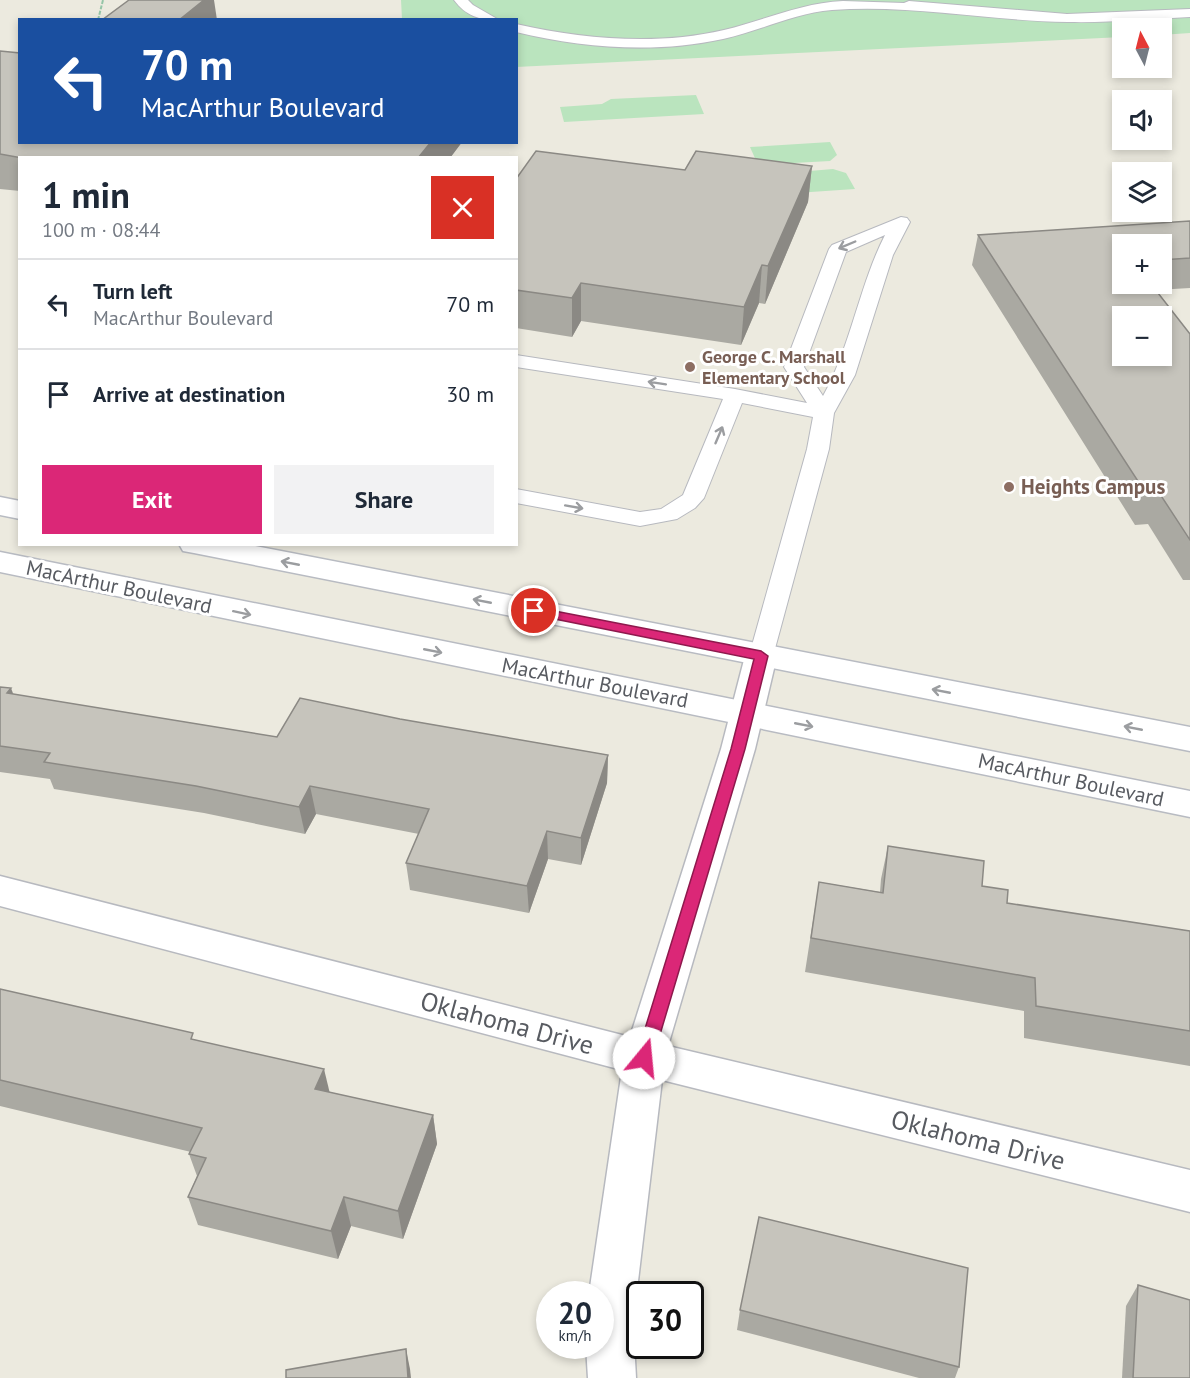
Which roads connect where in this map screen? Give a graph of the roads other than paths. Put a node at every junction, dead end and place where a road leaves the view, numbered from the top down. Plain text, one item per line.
1 (461, 0) edge
2 (802, 0) edge
3 (885, 0) edge
4 (924, 8) junction
5 (1190, 13) edge
6 (488, 18) edge
7 (767, 21) junction
8 (518, 29) edge
9 (518, 361) edge
10 (735, 396) junction
11 (825, 413) junction
12 (518, 496) edge
13 (0, 506) edge
14 (18, 510) edge
15 (204, 546) edge
16 (0, 562) edge
17 (761, 656) junction
18 (747, 714) junction
19 (1190, 739) edge
20 (1190, 804) edge
21 (0, 891) edge
22 (644, 1058) junction
23 (1190, 1191) edge
24 (612, 1378) edge

1 - 6 lane
2 - 7 lane
3 - 4 lane
4 - 5 lane
4 - 7 lane
7 - 8 lane
10 -> 9 lane
10 - 11 lane
12 -> 10 lane
11 -> 11 lane
11 - 17 lane
13 - 14 street
17 -> 15 street
16 -> 18 street, MacArthur Boulevard
17 - 18 street
19 -> 17 street
18 -> 20 street, MacArthur Boulevard
18 - 22 street
21 - 22 street, Oklahoma Drive
22 - 23 street, Oklahoma Drive
22 - 24 street

